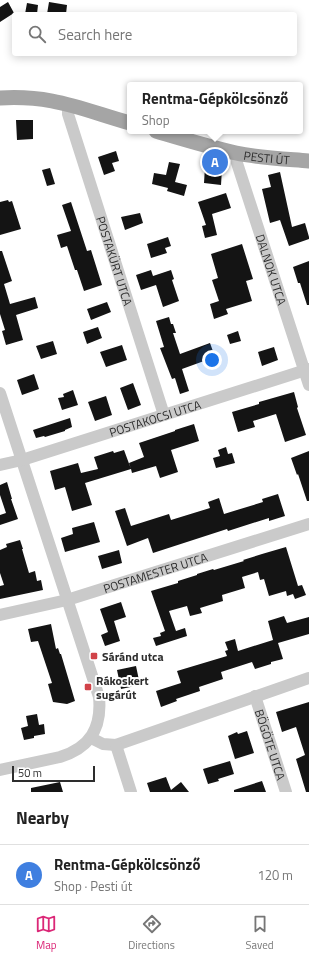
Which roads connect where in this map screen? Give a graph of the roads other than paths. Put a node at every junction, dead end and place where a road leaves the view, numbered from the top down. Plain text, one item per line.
1 (0, 98) edge
2 (68, 105) junction
3 (127, 122) edge
4 (166, 134) edge
5 (237, 153) junction
6 (309, 161) edge
7 (307, 369) edge
8 (309, 385) edge
9 (0, 394) edge
10 (164, 416) junction
11 (22, 460) junction
12 (0, 465) edge
13 (309, 524) edge
14 (67, 600) junction
15 (0, 615) edge
16 (309, 678) edge
17 (255, 696) junction
18 (91, 738) junction
19 (116, 745) junction
20 (0, 770) edge
21 (131, 792) edge
22 (286, 792) edge

1 - 2 main road
2 - 3 main road
2 - 10 street, POSTAKÜRT UTCA
4 - 5 main road, PESTI ÚT
5 - 6 main road, PESTI ÚT
5 - 7 street, DALNOK UTCA
7 - 8 street, DALNOK UTCA
7 - 10 street, POSTAKOCSI UTCA
9 - 11 street
10 - 11 street, POSTAKOCSI UTCA
11 - 12 street, POSTAKOCSI UTCA
11 - 14 street
13 - 14 street, POSTAMESTER UTCA
14 - 15 street, POSTAMESTER UTCA
14 - 18 street
16 - 17 street
17 - 19 street
17 - 22 street, BÖGÖTE UTCA
18 - 19 street
18 - 20 street
19 - 21 street

